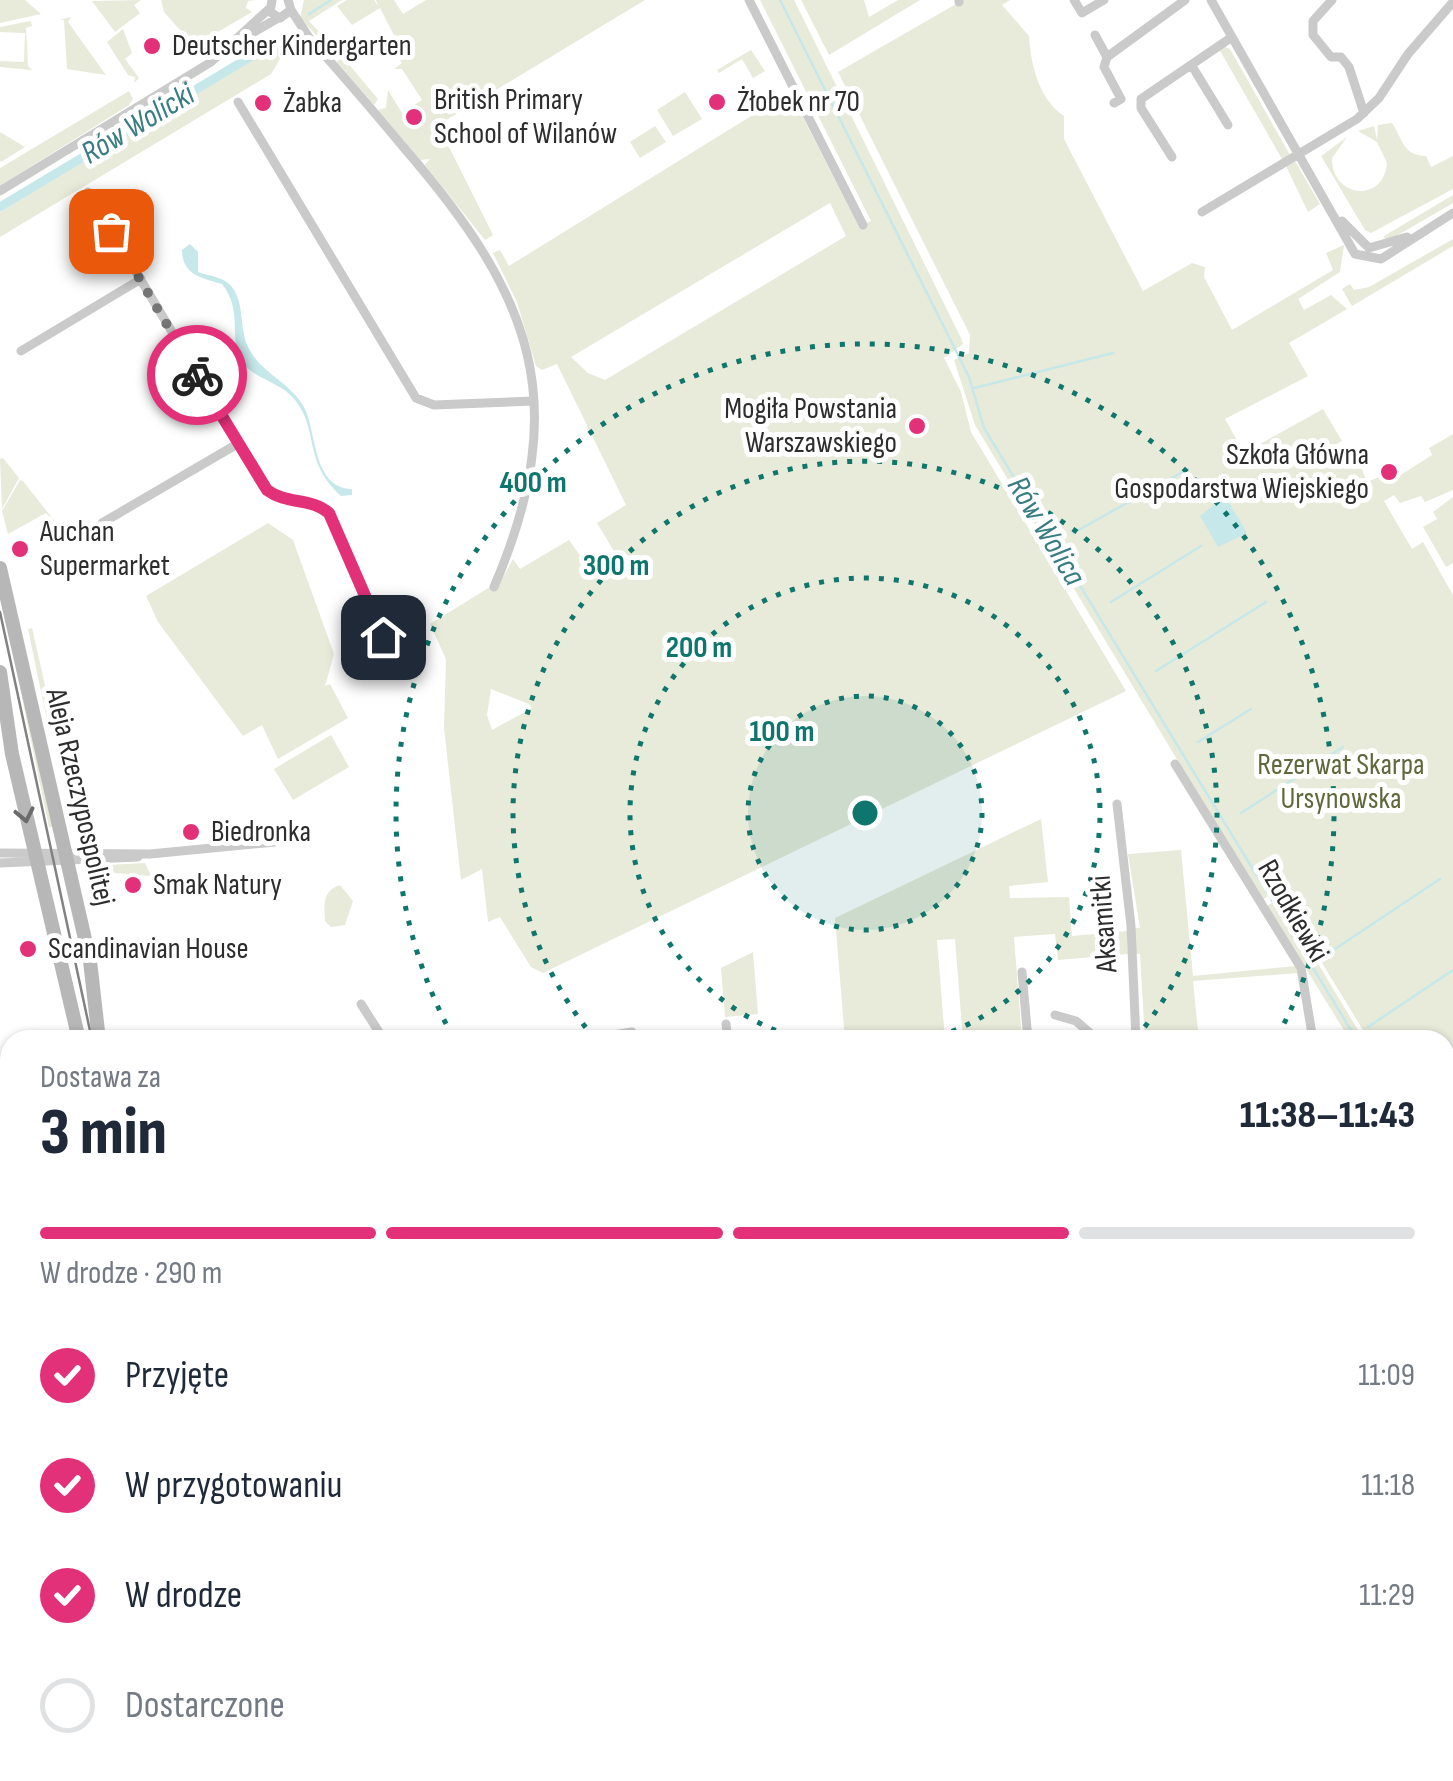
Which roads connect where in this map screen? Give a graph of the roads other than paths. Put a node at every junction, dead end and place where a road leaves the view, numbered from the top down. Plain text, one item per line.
1 (750, 0) edge
2 (1074, 0) edge
3 (1104, 0) edge
4 (1185, 0) edge
5 (1212, 0) edge
6 (1332, 0) edge
7 (1453, 2) edge
8 (270, 3) edge
9 (290, 3) edge
10 (278, 18) junction
11 (1095, 35) dead end
12 (1232, 36) junction
13 (310, 39) junction
14 (232, 45) junction
15 (1107, 56) junction
16 (1192, 66) junction
17 (238, 102) dead end
18 (1114, 103) dead end
19 (1364, 113) junction
20 (1228, 124) dead end
21 (1300, 154) junction
22 (1172, 158) dead end
23 (0, 192) edge
24 (88, 192) dead end
25 (1202, 212) dead end
26 (1453, 213) edge
27 (863, 226) dead end
28 (140, 280) junction
29 (21, 352) dead end
30 (534, 402) junction
31 (239, 443) junction
32 (102, 523) dead end
33 (0, 568) edge
34 (494, 587) dead end
35 (383, 637) dead end
36 (0, 672) edge
37 (1174, 764) dead end
38 (1118, 804) dead end
39 (275, 842) dead end
40 (0, 853) edge
41 (35, 858) junction
42 (66, 858) junction
43 (0, 863) edge
44 (1022, 972) dead end
45 (361, 1004) dead end
46 (1055, 1015) dead end
47 (726, 1024) dead end
48 (77, 1030) edge
49 (98, 1030) edge
50 (378, 1030) edge
51 (727, 1030) edge
52 (1027, 1030) edge
53 (1086, 1030) edge
54 (1136, 1030) edge
55 (1311, 1030) edge

1 - 27 street
2 - 3 street
4 - 15 street
5 - 12 street
6 - 19 street
7 - 19 street
8 - 10 street
8 - 14 street
9 - 10 street
9 - 13 street
10 - 13 street
10 - 14 street
11 - 15 street
12 - 16 street
12 - 21 street
13 - 30 street
14 - 23 street
15 - 18 street
16 - 20 street
16 - 22 street
17 - 30 street
19 - 21 street
21 - 25 street
21 - 26 street
24 - 28 street
28 - 29 street
28 - 31 street
30 - 34 street
31 - 32 street
31 - 35 street
33 - 42 street, Aleja Rzeczypospolitej
36 -> 41 street, Aleja Rzeczypospolitej
37 - 55 street, Rzodkiewki
38 - 54 street, Aksamitki
39 - 42 street
40 - 41 street
41 - 42 street
41 - 43 street
41 - 48 street, Aleja Rzeczypospolitej
42 - 49 street, Aleja Rzeczypospolitej
44 - 52 street
45 - 50 street
46 - 53 street
47 - 51 street

